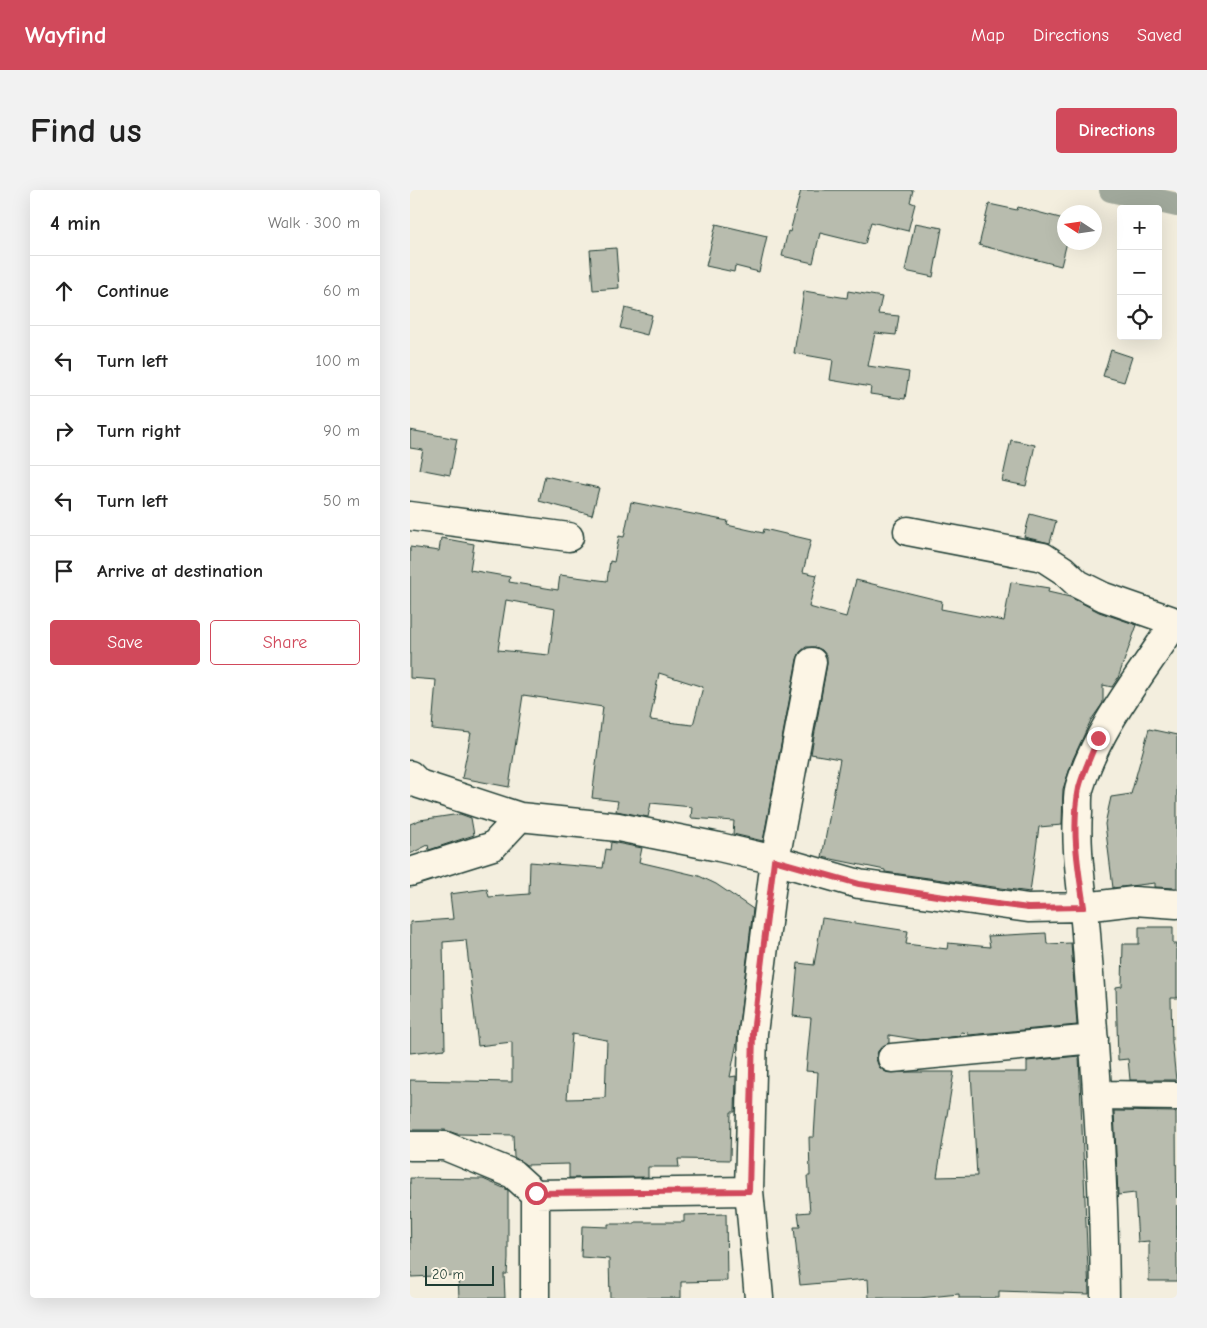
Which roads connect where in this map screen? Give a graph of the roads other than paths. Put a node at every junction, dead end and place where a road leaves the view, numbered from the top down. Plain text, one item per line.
1 (410, 516) edge
2 (908, 531) dead end
3 (569, 537) dead end
4 (812, 662) dead end
5 (410, 775) edge
6 (520, 817) junction
7 (774, 860) junction
8 (410, 872) edge
9 (1177, 904) edge
10 (1084, 907) junction
11 (1094, 1040) junction
12 (892, 1058) dead end
13 (1099, 1095) junction
14 (1177, 1096) edge
15 (410, 1146) edge
16 (749, 1191) junction
17 (535, 1194) junction
18 (535, 1298) edge
19 (759, 1298) edge
20 (1105, 1298) edge

1 - 3 street
2 - 10 street
4 - 7 street
5 - 6 street
6 - 7 street
6 - 8 street
7 - 10 street
7 - 16 street
9 - 10 street
10 - 11 street
11 - 12 street
11 - 13 street
13 - 14 street
13 - 20 street
15 - 17 street
16 - 17 street
16 - 19 street
17 - 18 street

